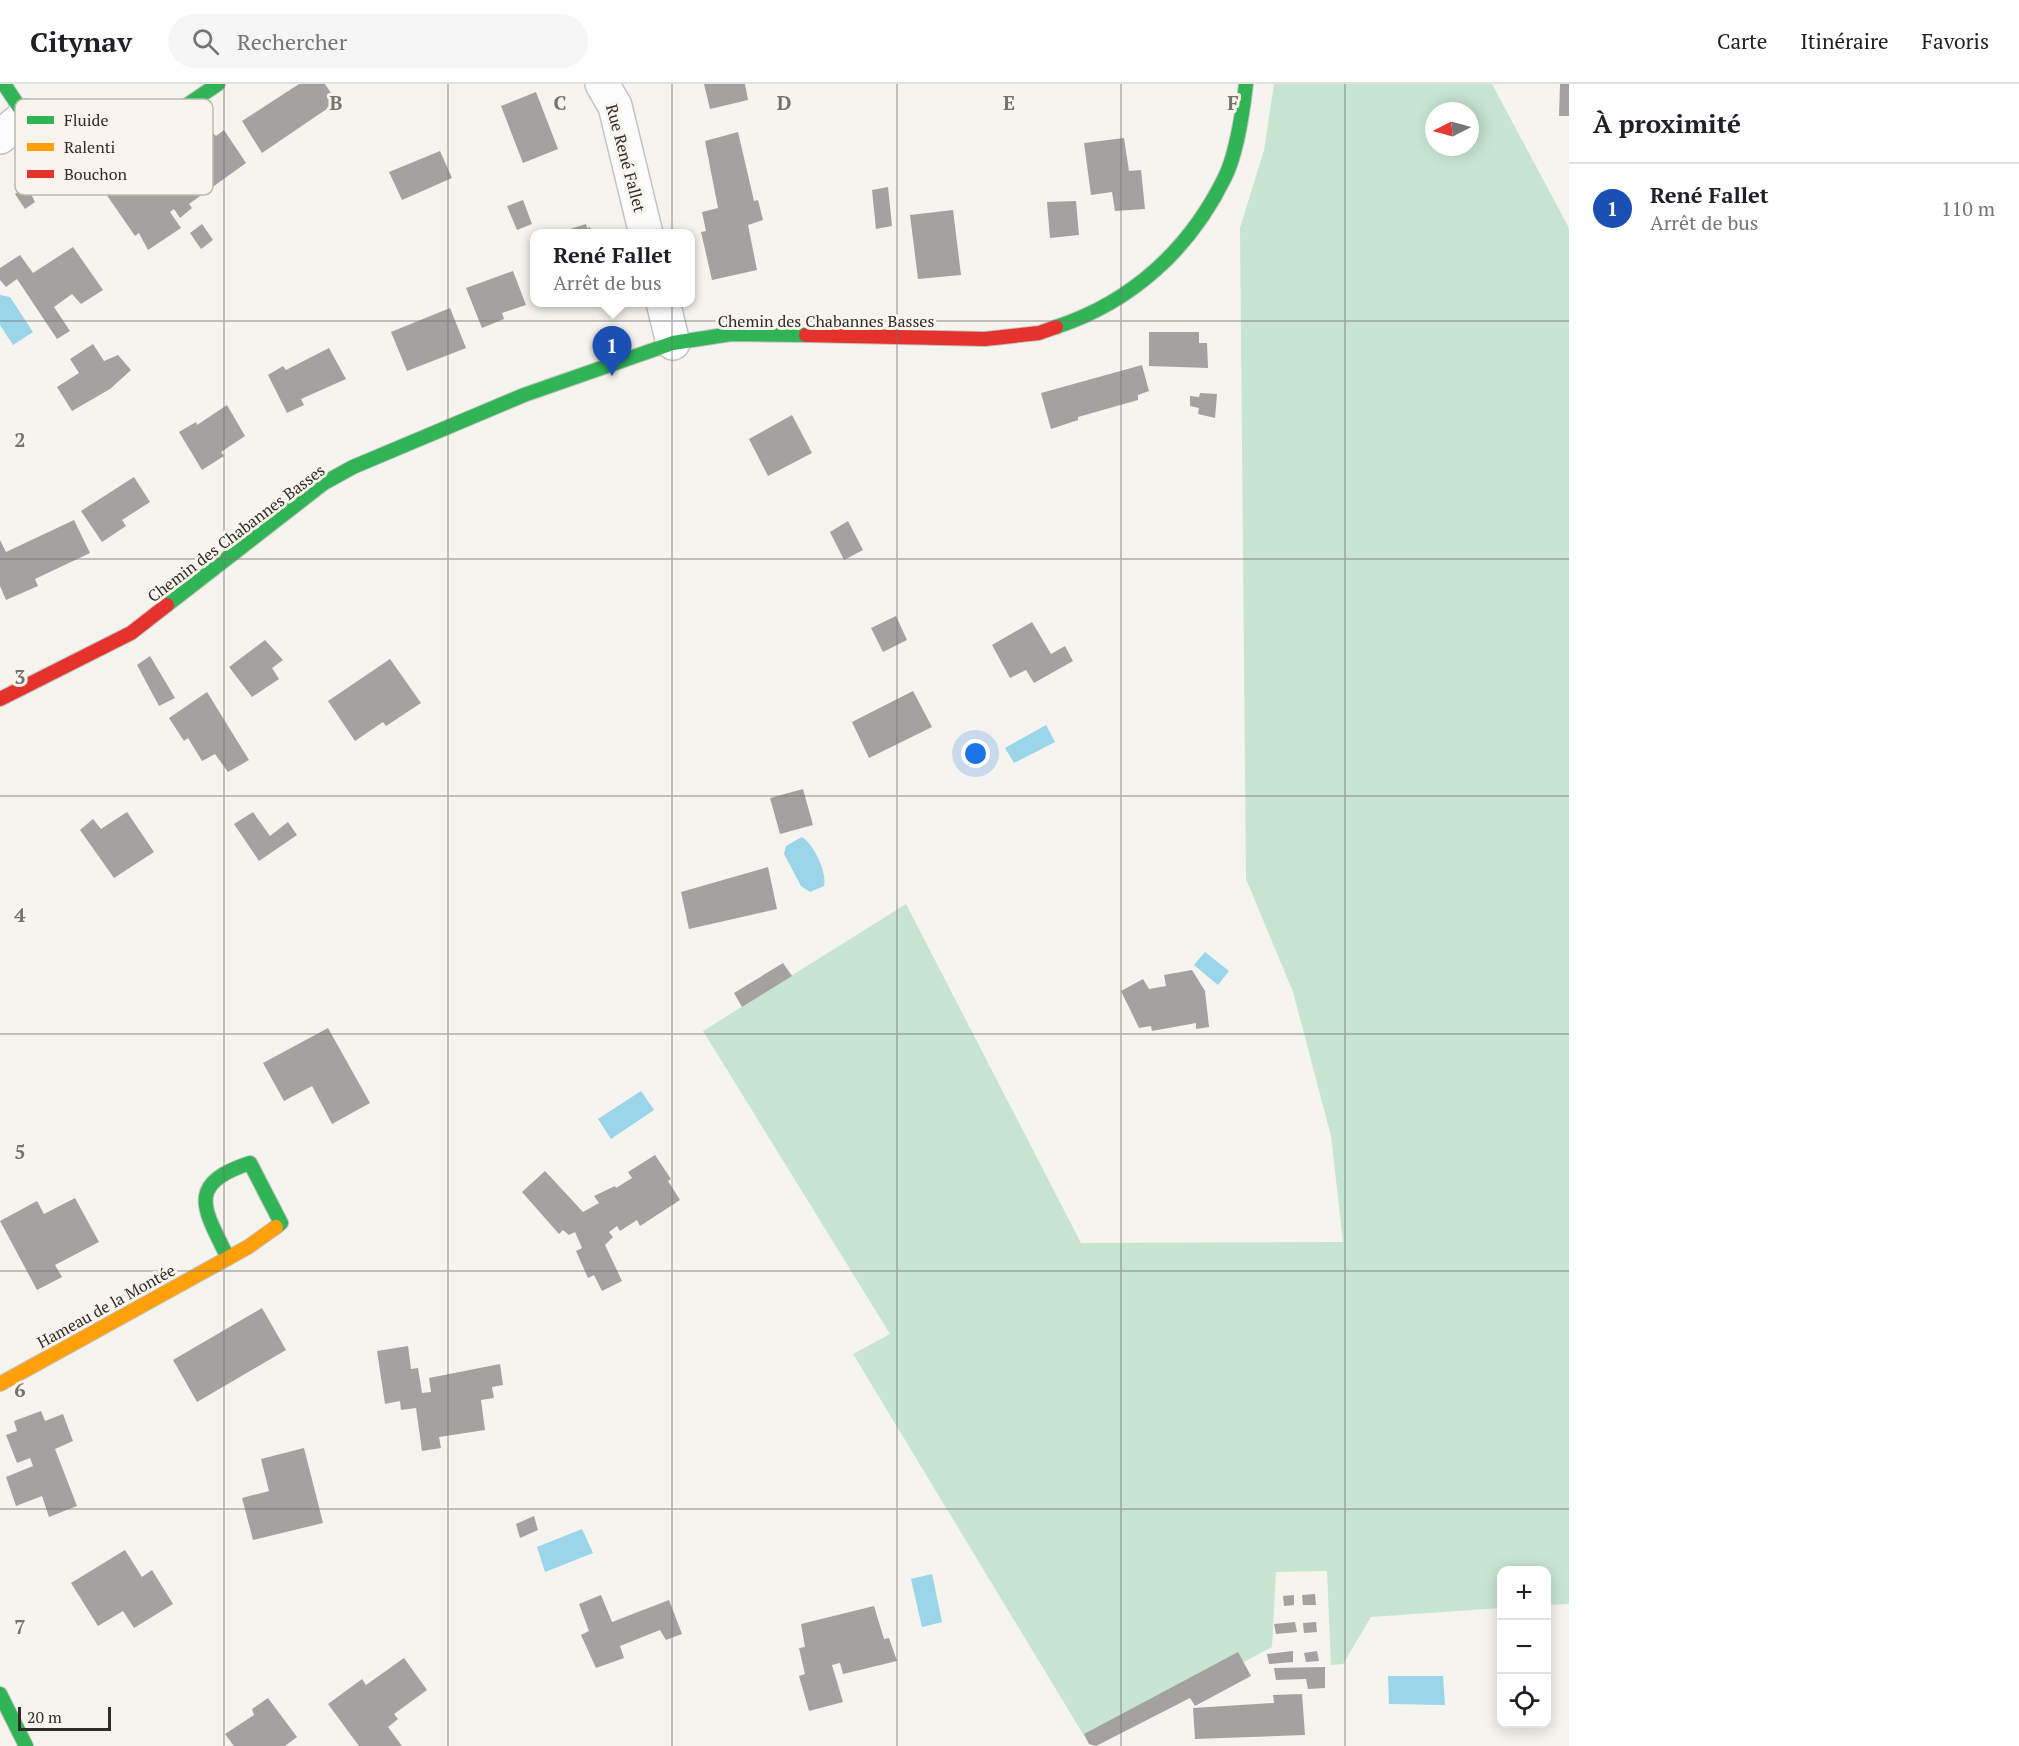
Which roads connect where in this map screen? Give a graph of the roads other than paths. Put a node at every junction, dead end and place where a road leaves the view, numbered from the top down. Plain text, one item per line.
1 (4, 84) edge
2 (218, 84) edge
3 (602, 84) edge
4 (1246, 84) edge
5 (196, 99) edge
6 (15, 101) edge
7 (15, 124) edge
8 (0, 137) edge
9 (645, 229) edge
10 (664, 307) edge
11 (673, 343) junction
12 (0, 699) edge
13 (228, 1258) junction
14 (0, 1384) edge
15 (0, 1694) edge
16 (26, 1746) edge

1 - 6 street
2 - 5 street
3 - 9 street, Rue René Fallet
4 - 11 street, Chemin des Chabannes Basses
7 - 8 street
10 - 11 street
11 - 12 street, Chemin des Chabannes Basses
13 - 13 street, Hameau de la Montée
13 - 14 street, Hameau de la Montée
15 - 16 street

